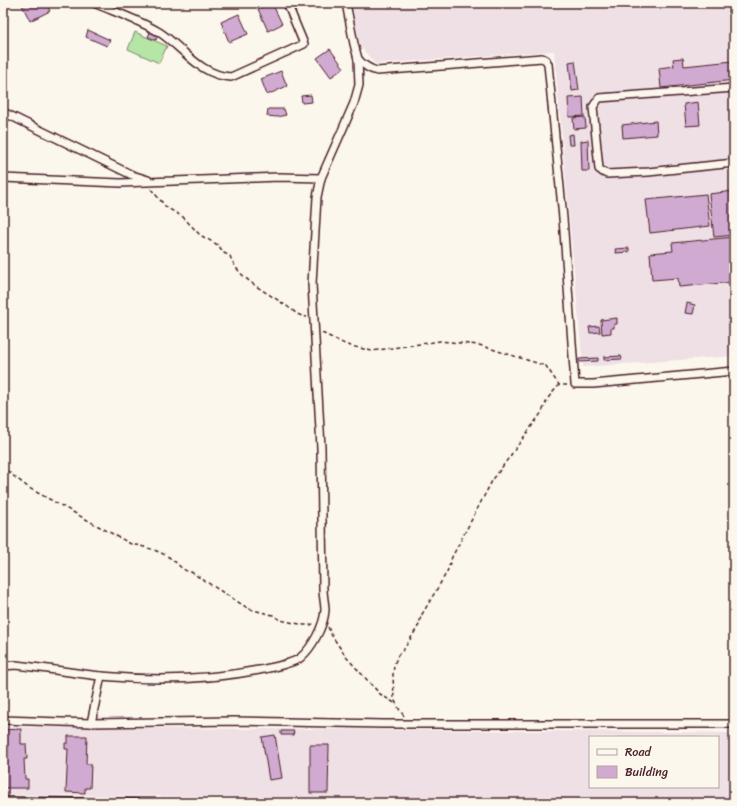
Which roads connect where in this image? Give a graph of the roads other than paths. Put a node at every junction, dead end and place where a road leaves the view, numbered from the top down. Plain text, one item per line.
1 (94, 3) edge
2 (286, 3) edge
3 (346, 3) edge
4 (358, 59) junction
5 (734, 88) edge
6 (3, 112) edge
7 (734, 163) edge
8 (3, 178) edge
9 (321, 178) junction
10 (154, 181) junction
11 (734, 371) edge
12 (3, 666) edge
13 (101, 676) junction
14 (3, 720) edge
15 (91, 723) junction
16 (734, 724) edge
17 (3, 801) edge
18 (118, 803) edge
19 (138, 803) edge

1 - 2 street
3 - 4 street
4 - 9 street
4 - 11 street
5 - 7 street
6 - 10 street
8 - 10 street
9 - 10 street
9 - 13 street
12 - 13 street
13 - 15 street
14 - 15 street
15 - 16 street
17 - 18 street
18 - 19 street

